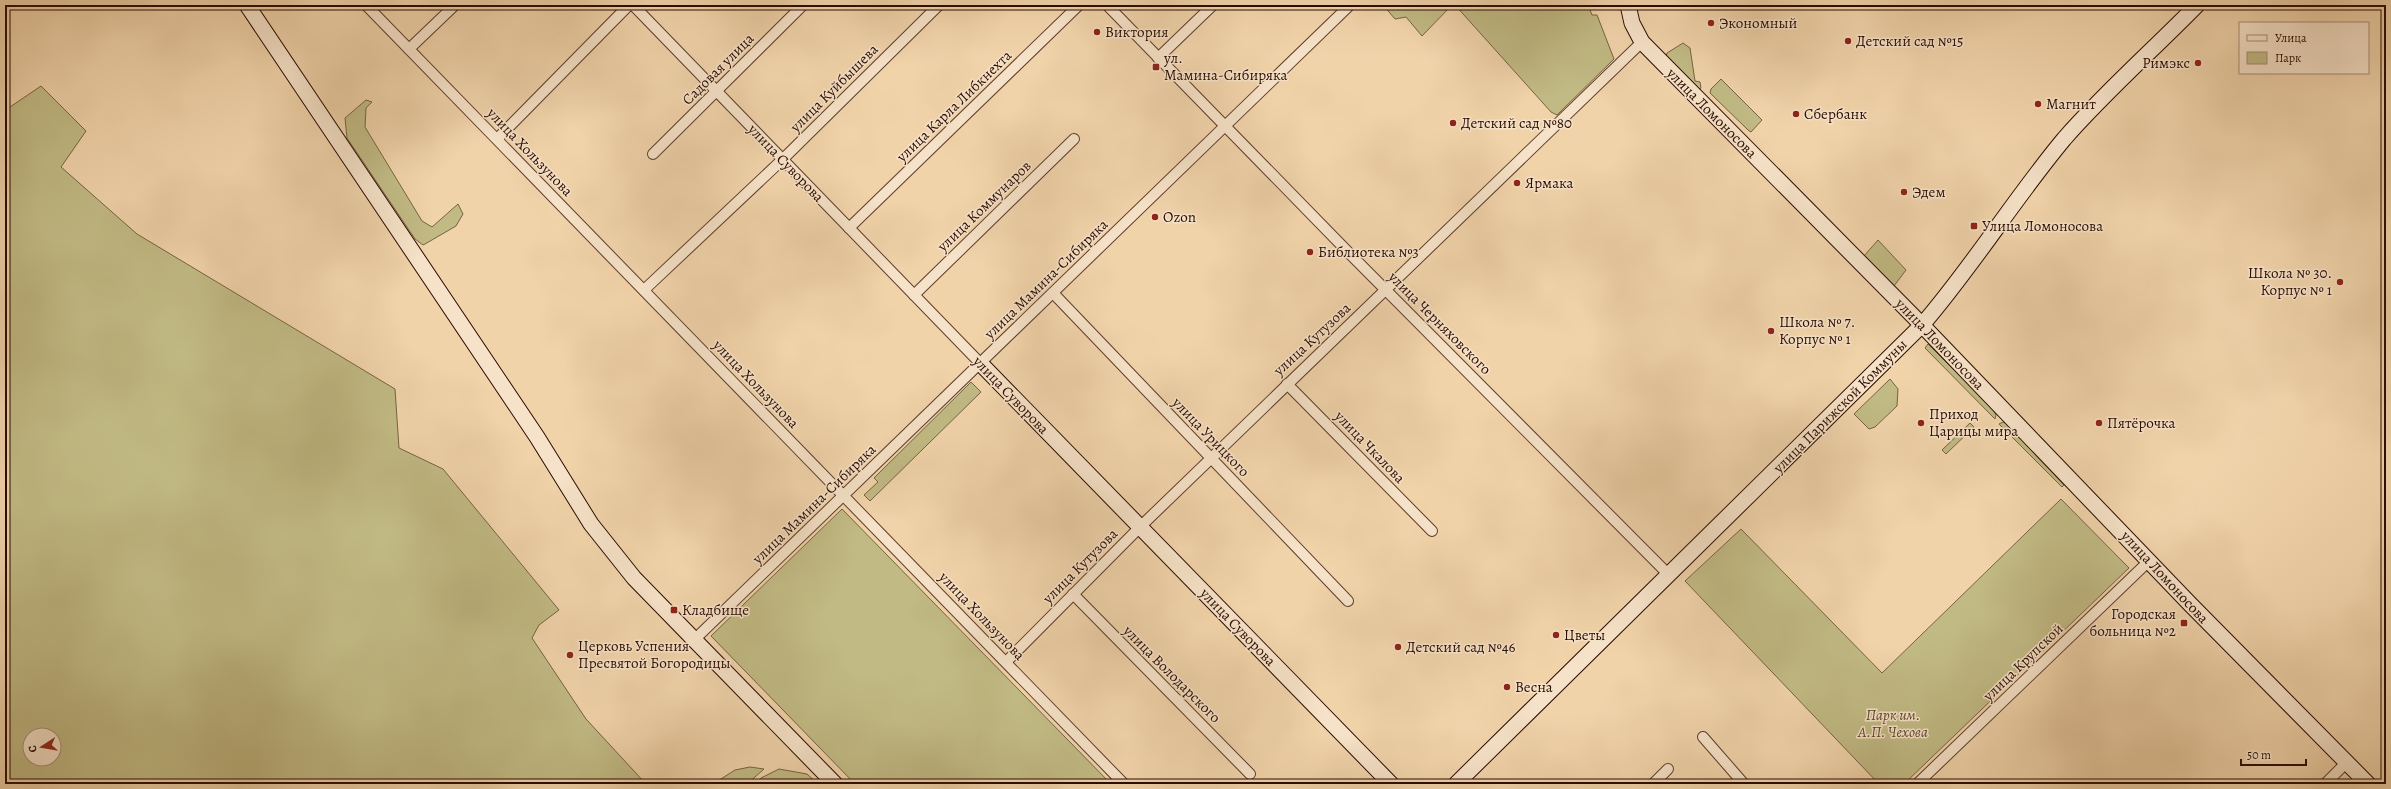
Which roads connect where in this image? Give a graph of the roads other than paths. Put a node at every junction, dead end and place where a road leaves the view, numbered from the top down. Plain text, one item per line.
1 (247, 5) edge
2 (366, 5) edge
3 (455, 5) edge
4 (629, 5) edge
5 (633, 5) edge
6 (803, 5) edge
7 (939, 5) edge
8 (1079, 5) edge
9 (1108, 5) edge
10 (1213, 5) edge
11 (1350, 5) edge
12 (2197, 5) edge
13 (1632, 23) dead end
14 (1642, 42) junction
15 (410, 50) junction
16 (1158, 58) junction
17 (716, 91) junction
18 (1225, 126) junction
19 (497, 139) junction
20 (1074, 139) dead end
21 (653, 154) dead end
22 (783, 160) junction
23 (849, 228) junction
24 (644, 290) junction
25 (1386, 290) junction
26 (1053, 293) junction
27 (914, 295) junction
28 (1922, 325) junction
29 (980, 364) junction
30 (1287, 384) junction
31 (1211, 458) junction
32 (845, 496) junction
33 (1140, 526) junction
34 (1432, 531) dead end
35 (2150, 560) junction
36 (1669, 575) junction
37 (1073, 594) junction
38 (1348, 601) dead end
39 (694, 640) junction
40 (1006, 662) junction
41 (1704, 737) dead end
42 (2348, 762) junction
43 (1668, 769) dead end
44 (1250, 774) dead end
45 (1657, 782) edge
46 (835, 784) edge
47 (1124, 784) edge
48 (1391, 784) edge
49 (1456, 784) edge
50 (1744, 784) edge
51 (1916, 784) edge
52 (2325, 784) edge
53 (2368, 784) edge

1 - 39 main road
2 - 15 street, улица Хользунова
3 - 15 street
4 - 19 street
5 - 17 street, улица Суворова
6 - 17 street, Садовая улица
7 - 22 street, улица Куйбышева
8 - 23 street, улица Карла Либкнехта
9 - 16 street, улица Черняховского
10 - 16 street
11 - 18 street, улица Мамина-Сибиряка
12 - 28 main road, улица Парижской Коммуны
13 - 14 main road, улица Ломоносова
14 - 25 street, улица Кутузова
14 - 28 main road, улица Ломоносова
15 - 19 street, улица Хользунова
16 - 18 street, улица Черняховского
17 - 21 street, Садовая улица
17 - 22 street, улица Суворова
18 - 25 street, улица Черняховского
18 - 26 street, улица Мамина-Сибиряка
19 - 24 street, улица Хользунова
20 - 27 street, улица Коммунаров
22 - 23 street, улица Суворова
22 - 24 street, улица Куйбышева
23 - 27 street, улица Суворова
24 - 32 street, улица Хользунова
25 - 30 street, улица Кутузова
25 - 36 street, улица Черняховского
26 - 29 street, улица Мамина-Сибиряка
26 - 31 street, улица Урицкого
27 - 29 street, улица Суворова
28 - 35 main road, улица Ломоносова
28 - 36 main road, улица Парижской Коммуны
29 - 32 street, улица Мамина-Сибиряка
29 - 33 main road, улица Суворова
30 - 31 street, улица Кутузова
30 - 34 street, улица Чкалова
31 - 33 street, улица Кутузова
31 - 38 street, улица Урицкого
32 - 39 street, улица Мамина-Сибиряка
32 - 40 street, улица Хользунова
33 - 37 street, улица Кутузова
33 - 48 main road, улица Суворова
35 - 42 main road, улица Ломоносова
35 - 51 street, улица Крупской
36 - 49 main road, улица Парижской Коммуны
37 - 40 street, улица Кутузова
37 - 44 street, улица Володарского
39 - 46 main road
40 - 47 street, улица Хользунова
41 - 50 street
42 - 52 street
42 - 53 main road, улица Ломоносова
43 - 45 street

